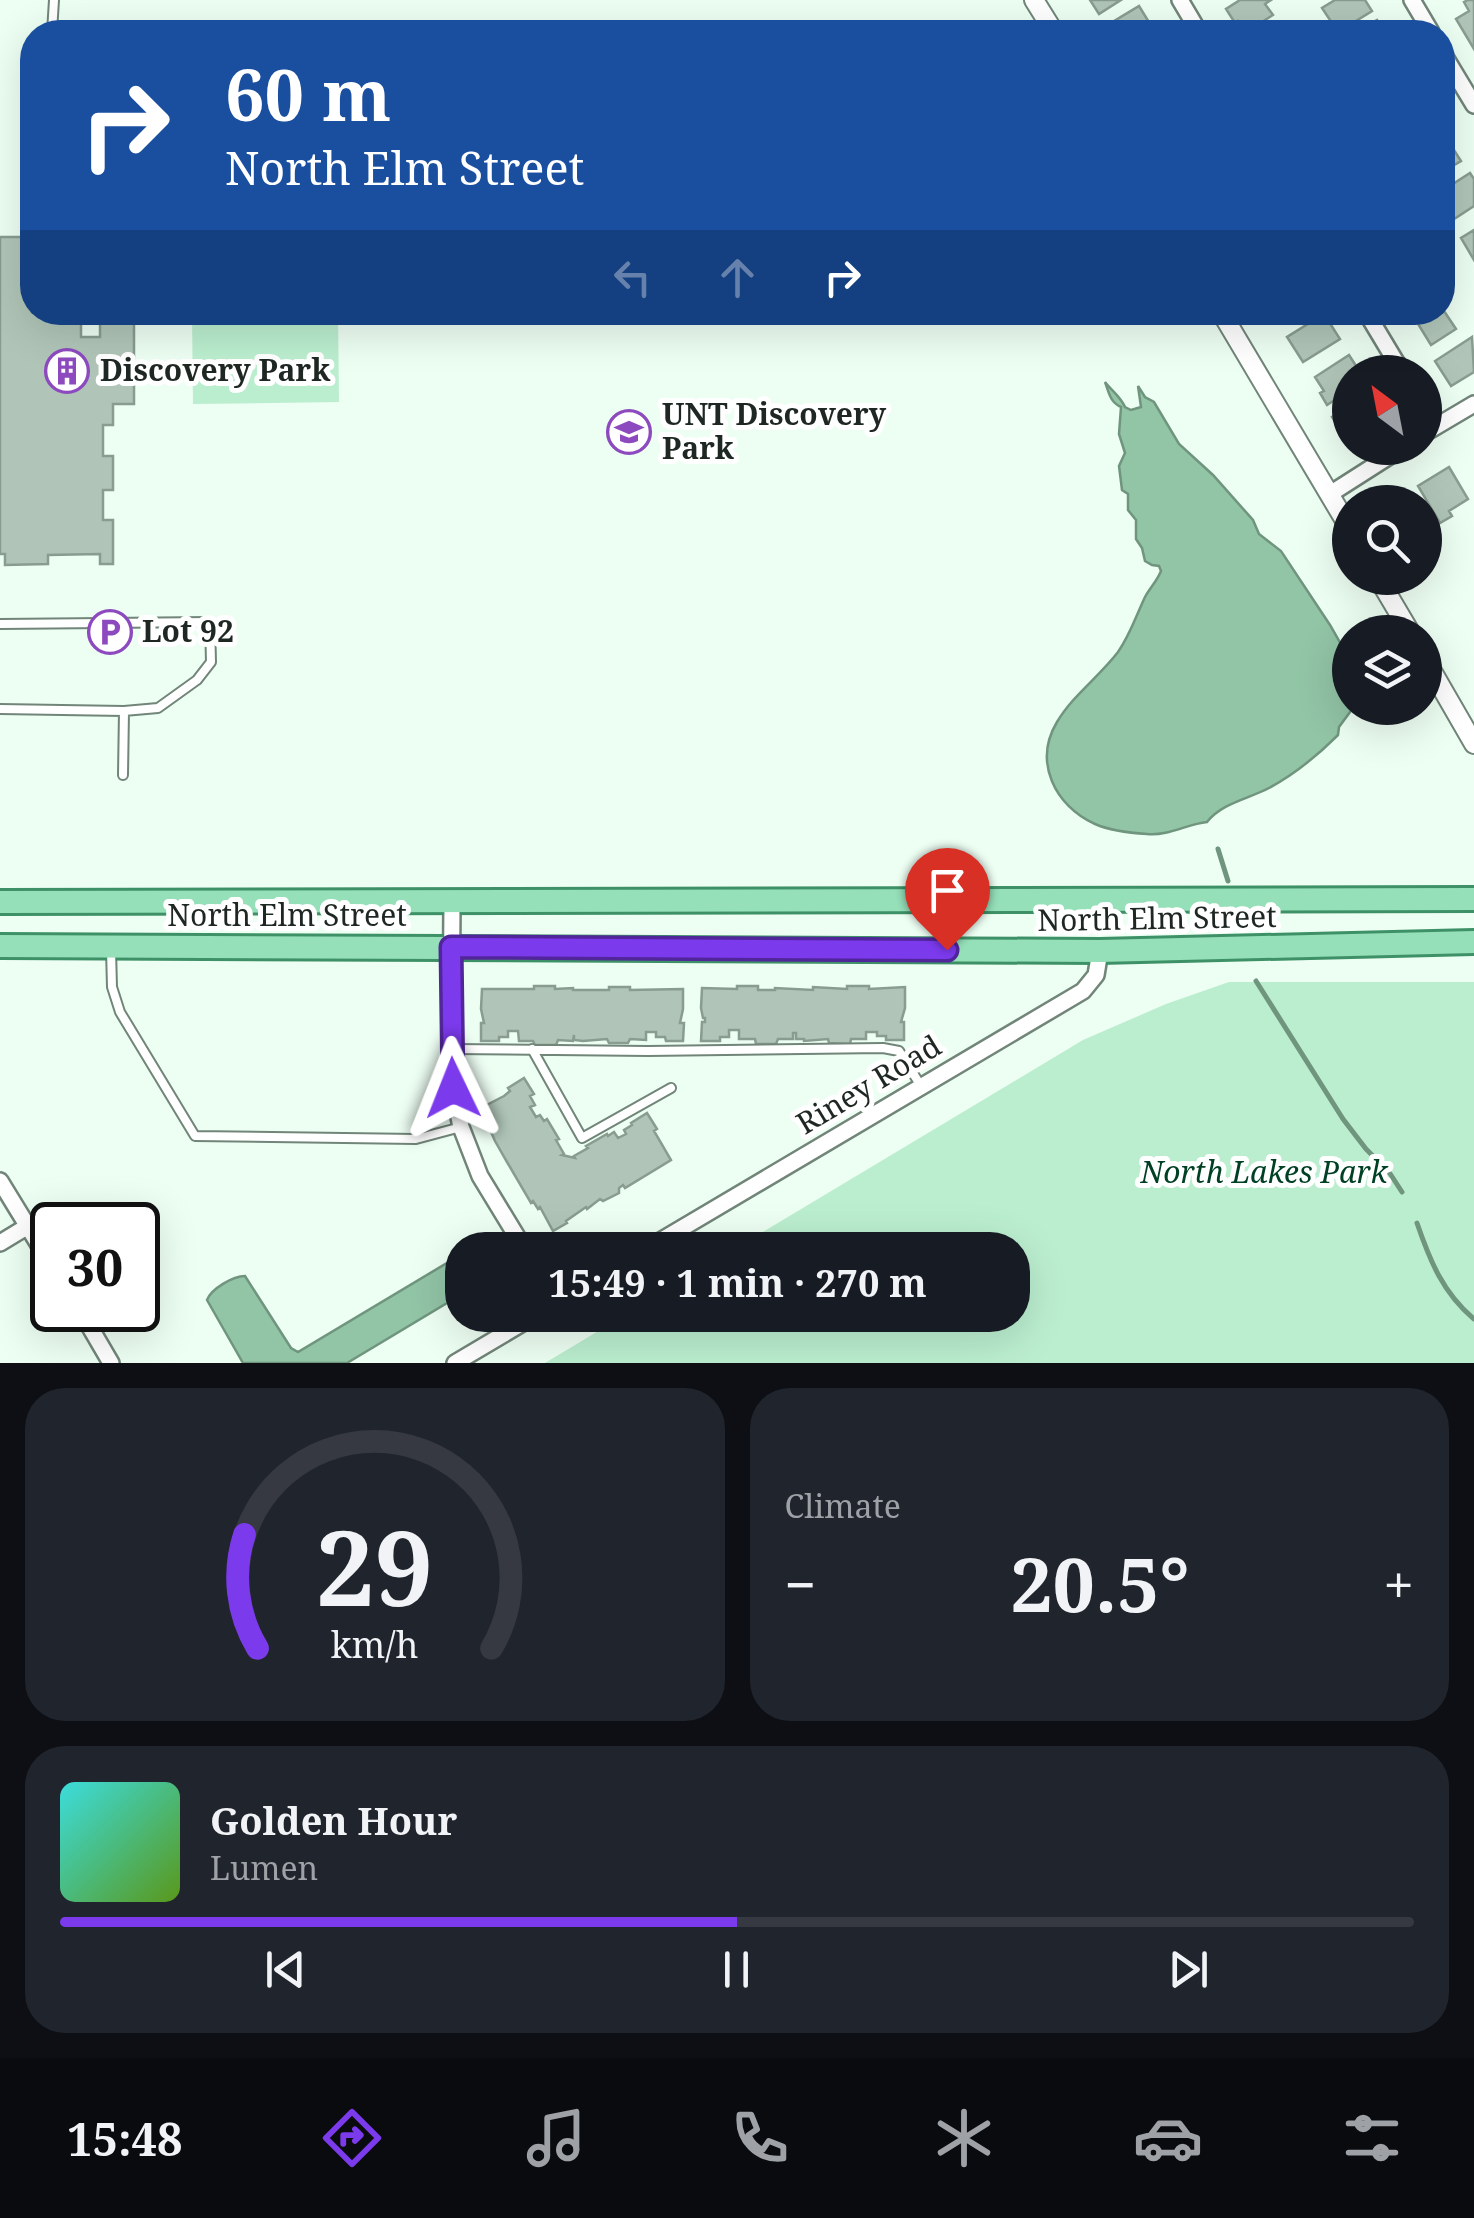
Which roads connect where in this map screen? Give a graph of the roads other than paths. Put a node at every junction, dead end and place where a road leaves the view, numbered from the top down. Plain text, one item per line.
1 (1455, 74) edge
2 (1474, 105) edge
3 (1229, 325) edge
4 (1374, 325) edge
5 (1392, 355) edge
6 (1474, 404) edge
7 (1442, 419) edge
8 (1375, 465) edge
9 (1330, 494) junction
10 (1332, 498) edge
11 (0, 624) edge
12 (1442, 688) edge
13 (0, 709) edge
14 (124, 710) junction
15 (1474, 744) edge
16 (123, 774) dead end
17 (452, 900) junction
18 (1474, 900) edge
19 (0, 902) edge
20 (1474, 942) edge
21 (0, 946) edge
22 (110, 946) junction
23 (451, 947) junction
24 (1100, 951) junction
25 (451, 1048) junction
26 (532, 1050) junction
27 (921, 1086) junction
28 (671, 1088) dead end
29 (460, 1128) junction
30 (0, 1181) edge
31 (28, 1226) junction
32 (30, 1229) edge
33 (514, 1232) edge
34 (675, 1232) edge
35 (0, 1243) edge
36 (93, 1332) edge
37 (507, 1332) edge
38 (111, 1363) edge
39 (454, 1363) edge

1 - 2 street
3 - 9 street
4 - 5 street
6 - 7 street
8 - 9 street
9 - 10 street
11 - 14 lane
12 - 15 street
13 - 14 lane
14 - 16 lane
17 - 18 main road, North Elm Street
17 - 19 main road, North Elm Street
17 - 23 street
20 - 24 main road, North Elm Street
21 - 22 main road, North Elm Street
22 - 23 main road, North Elm Street
22 - 29 lane
23 - 24 main road, North Elm Street
23 - 25 street
24 - 27 street, Riney Road
25 - 26 lane
25 - 29 street
26 - 27 lane
26 - 28 lane
27 - 34 street, Riney Road
29 - 33 street
30 - 31 street
31 - 32 street
31 - 35 street
36 - 38 street
37 - 39 street

